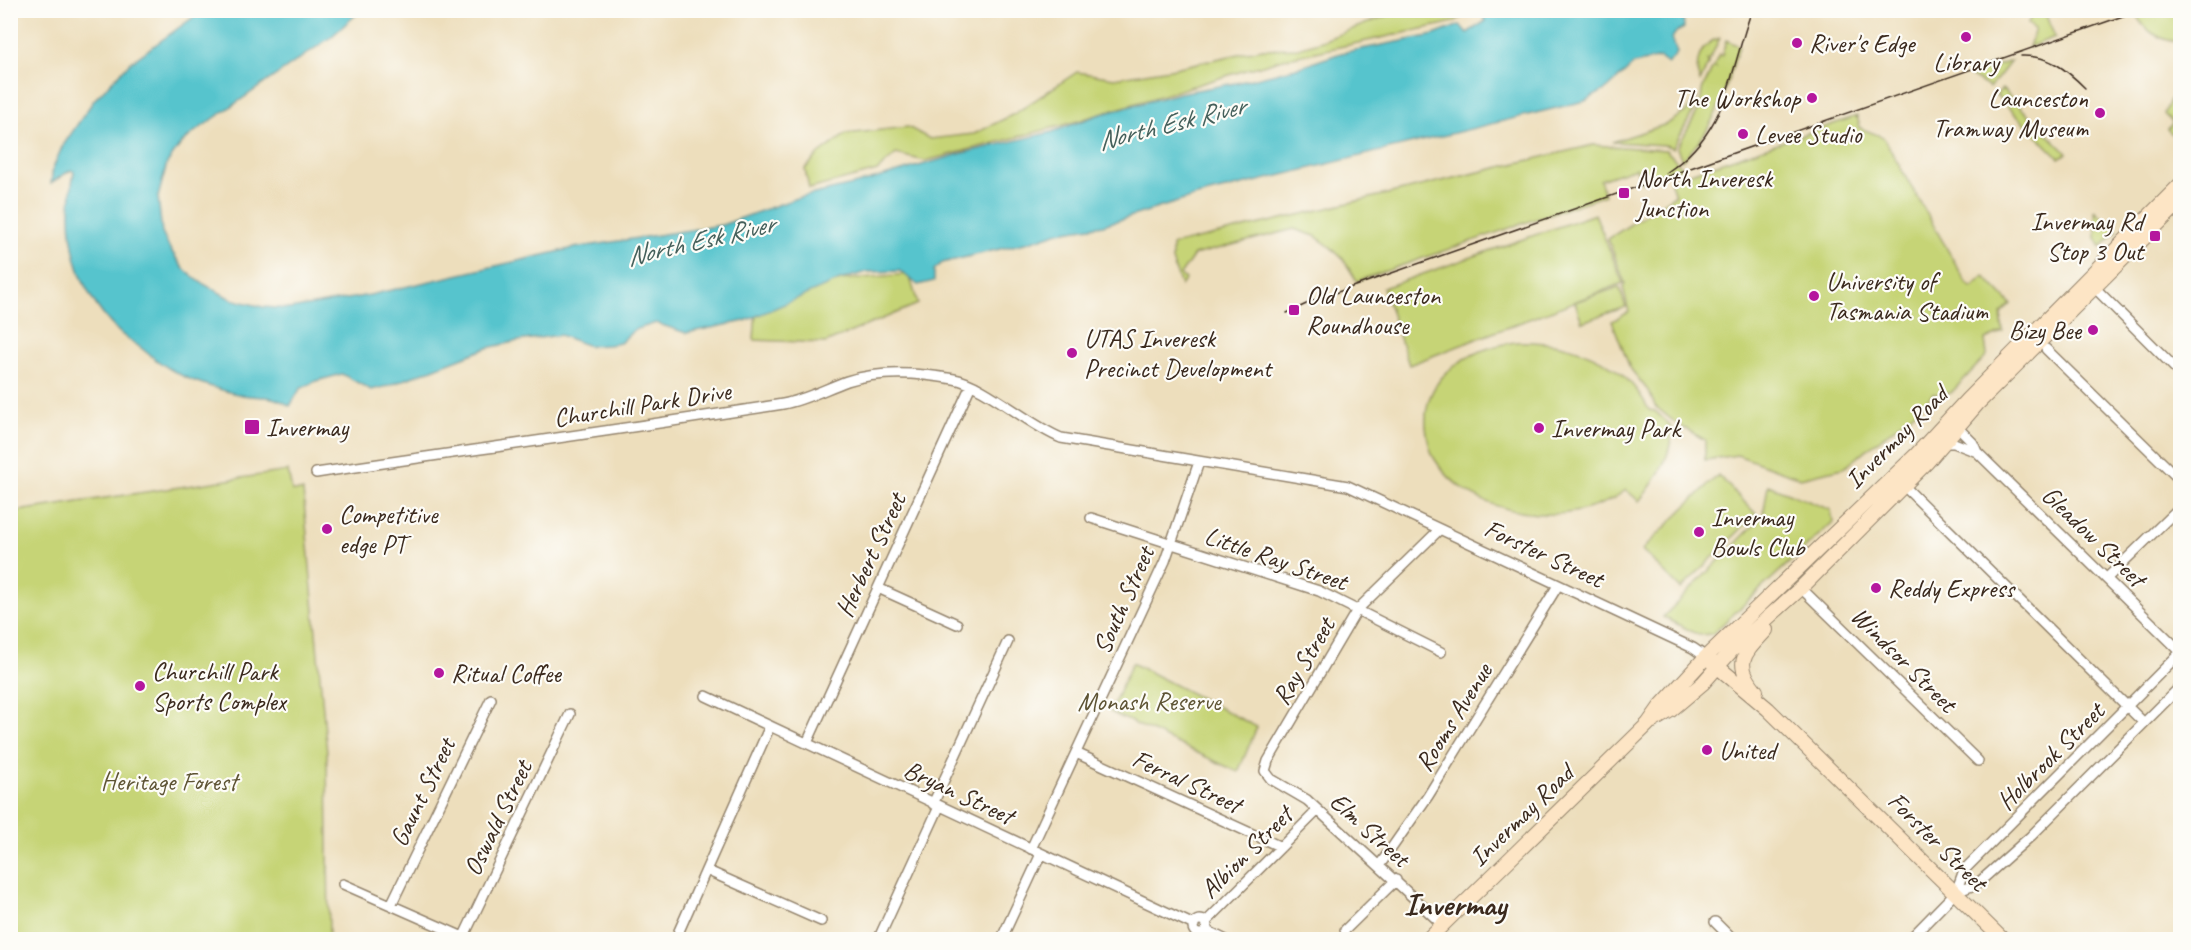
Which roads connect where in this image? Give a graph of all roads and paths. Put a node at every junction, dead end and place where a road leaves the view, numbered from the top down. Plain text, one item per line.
1 (2181, 185) edge
2 (2180, 202) edge
3 (2138, 243) junction
4 (2103, 263) junction
5 (2094, 287) junction
6 (2052, 314) junction
7 (2046, 349) dead end
8 (2181, 373) edge
9 (971, 385) junction
10 (1952, 423) junction
11 (1942, 443) junction
12 (1977, 452) junction
13 (1199, 462) junction
14 (316, 472) dead end
15 (2181, 480) edge
16 (1903, 485) junction
17 (2181, 507) edge
18 (1091, 518) dead end
19 (1439, 530) junction
20 (1171, 544) junction
21 (2108, 577) junction
22 (1557, 587) junction
23 (878, 588) junction
24 (1797, 591) junction
25 (1357, 610) junction
26 (957, 624) dead end
27 (1008, 641) dead end
28 (1441, 652) dead end
29 (2181, 652) edge
30 (1706, 657) junction
31 (1718, 666) junction
32 (2181, 687) edge
33 (706, 696) dead end
34 (491, 699) dead end
35 (2129, 708) junction
36 (570, 714) dead end
37 (1780, 721) junction
38 (2144, 723) junction
39 (1648, 724) junction
40 (770, 726) junction
41 (807, 743) junction
42 (1076, 753) junction
43 (1978, 761) dead end
44 (1265, 771) joint
45 (936, 805) junction
46 (1318, 810) junction
47 (1281, 847) junction
48 (1031, 849) junction
49 (1041, 854) junction
50 (1379, 866) junction
51 (706, 870) junction
52 (1396, 880) junction
53 (343, 884) dead end
54 (1956, 892) junction
55 (391, 905) junction
56 (821, 921) dead end
57 (1715, 922) dead end
58 (1443, 925) junction
59 (1206, 927) junction
60 (1194, 929) junction
61 (1345, 930) dead end
62 (465, 938) edge
63 (1431, 938) edge
64 (675, 939) edge
65 (878, 939) edge
66 (1000, 939) edge
67 (1188, 939) edge
68 (1226, 939) edge
69 (1733, 939) edge
70 (1909, 939) edge
71 (2003, 939) edge

1 - 4 main road, Invermay Road
2 - 3 main road, Invermay Road
3 - 4 main road
3 - 5 main road, Invermay Road
4 - 6 main road, Invermay Road
5 - 6 main road
5 - 8 street
5 - 10 main road, Invermay Road
6 - 10 main road, Invermay Road
7 - 15 street
9 - 13 street, Forster Street
9 - 14 street, Churchill Park Drive
9 - 23 street, Herbert Street
10 - 11 main road, Invermay Road
10 - 12 street, Gleadow Street
10 - 30 main road, Invermay Road
11 - 12 street, Gleadow Street
11 - 16 main road, Invermay Road
12 - 21 street, Gleadow Street
13 - 19 street, Forster Street
13 - 20 street, South Street
16 - 24 main road, Invermay Road
16 - 35 street
17 - 21 street
18 - 20 street, Little Ray Street
19 - 22 street, Forster Street
19 - 25 street, Ray Street
20 - 25 street, Little Ray Street
20 - 42 street, South Street
21 - 29 street, Gleadow Street
22 - 30 street, Forster Street
22 - 50 street, Rooms Avenue
23 - 26 street
23 - 41 street, Herbert Street
24 - 31 main road, Invermay Road
24 - 37 main road
24 - 43 street, Windsor Street
25 - 28 street, Little Ray Street
25 - 44 street, Ray Street
27 - 45 street
29 - 35 street, Holbrook Street
30 - 31 main road, Forster Street
30 - 39 main road, Invermay Road
31 - 37 main road, Forster Street
31 - 39 main road, Invermay Road
32 - 38 street, Holbrook Street
33 - 40 street, Bryan Street
34 - 55 street, Gaunt Street
35 - 38 street
35 - 54 street, Holbrook Street
36 - 62 street, Oswald Street
37 - 54 main road, Forster Street
38 - 54 street, Holbrook Street
39 - 58 main road, Invermay Road
40 - 41 street, Bryan Street
40 - 51 street
41 - 45 street, Bryan Street
42 - 47 street, Ferral Street
42 - 48 street, South Street
44 - 46 street, Elm Street
45 - 48 street, Bryan Street
45 - 65 street
46 - 47 street, Albion Street
46 - 50 street, Elm Street
47 - 59 street, Albion Street
48 - 49 street, Bryan Street
49 - 60 street, Bryan Street
49 - 66 street
50 - 52 street, Elm Street
51 - 56 street
51 - 64 street
52 - 58 street, Elm Street
52 - 61 street
53 - 55 street
54 - 70 street, Holbrook Street
54 - 71 main road, Forster Street
55 - 62 street
57 - 69 street
58 - 63 main road, Invermay Road
59 - 60 street
59 - 68 street
60 - 67 street, Albion Street

